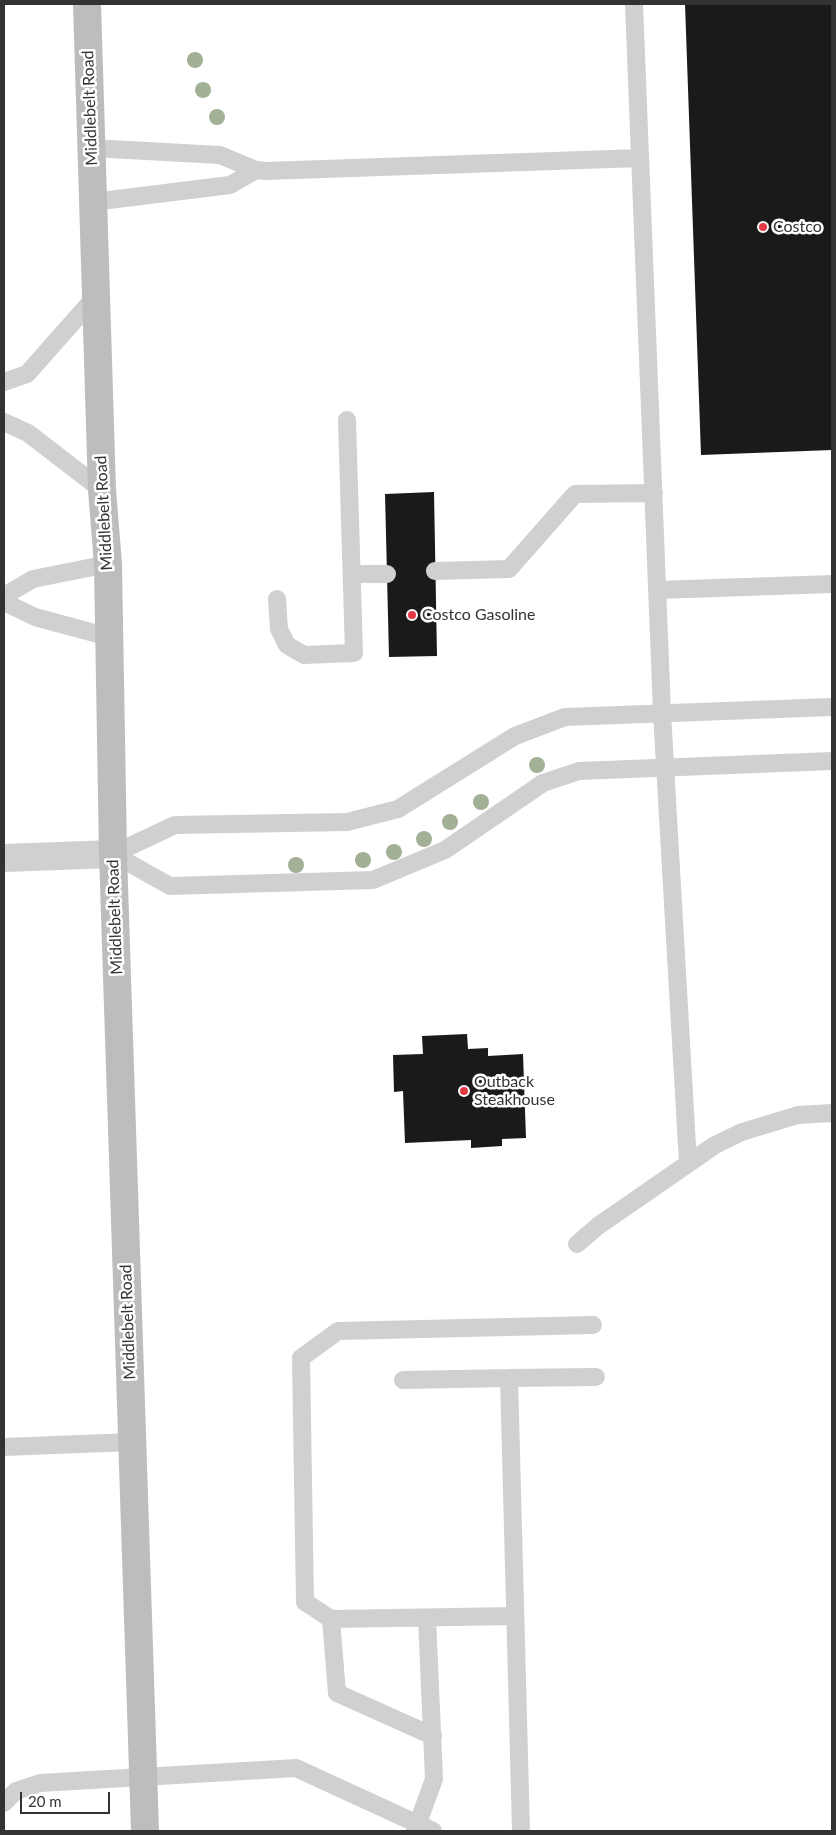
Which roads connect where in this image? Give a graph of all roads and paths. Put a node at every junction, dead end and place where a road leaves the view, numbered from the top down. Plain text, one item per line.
1 (87, 4) edge
2 (634, 4) edge
3 (92, 148) junction
4 (640, 158) junction
5 (256, 170) junction
6 (93, 202) junction
7 (96, 296) junction
8 (4, 382) edge
9 (347, 420) dead end
10 (4, 422) edge
11 (102, 490) junction
12 (654, 493) junction
13 (108, 564) junction
14 (435, 571) dead end
15 (352, 574) junction
16 (387, 574) dead end
17 (832, 584) edge
18 (658, 590) junction
19 (4, 596) edge
20 (277, 599) dead end
21 (4, 602) edge
22 (109, 637) junction
23 (832, 707) edge
24 (662, 713) junction
25 (832, 762) edge
26 (666, 768) junction
27 (113, 854) junction
28 (4, 858) edge
29 (832, 1113) edge
30 (688, 1163) junction
31 (578, 1244) dead end
32 (594, 1325) dead end
33 (596, 1377) dead end
34 (509, 1378) junction
35 (403, 1380) dead end
36 (131, 1442) junction
37 (4, 1447) edge
38 (515, 1616) junction
39 (427, 1618) junction
40 (331, 1619) junction
41 (433, 1736) junction
42 (143, 1778) junction
43 (4, 1803) edge
44 (422, 1829) edge
45 (145, 1831) edge
46 (521, 1831) edge

1 - 3 main road, Middlebelt Road
2 - 4 lane
3 - 5 lane
3 - 6 main road, Middlebelt Road
4 - 5 lane
4 - 12 lane
5 - 6 lane
6 - 7 main road, Middlebelt Road
7 - 8 lane
7 - 11 main road, Middlebelt Road
9 - 15 lane
10 - 11 lane
11 - 13 main road, Middlebelt Road
12 - 14 lane
12 - 18 lane
13 - 19 lane
13 - 22 main road, Middlebelt Road
15 - 16 lane
15 - 20 lane
17 - 18 lane
18 - 24 lane
21 - 22 lane
22 - 27 main road, Middlebelt Road
23 - 24 lane
24 - 26 lane
24 - 27 lane
25 - 26 lane
26 - 27 lane
26 - 30 lane
27 - 28 street
27 - 36 main road, Middlebelt Road
29 - 30 lane
30 - 31 lane
32 - 40 lane
33 - 34 lane
34 - 35 lane
34 - 38 lane
36 - 37 lane
36 - 42 main road, Middlebelt Road
38 - 39 lane
38 - 46 lane
39 - 40 lane
39 - 41 lane
40 - 41 lane
41 - 44 lane
42 - 43 lane
42 - 44 lane
42 - 45 main road, Middlebelt Road

